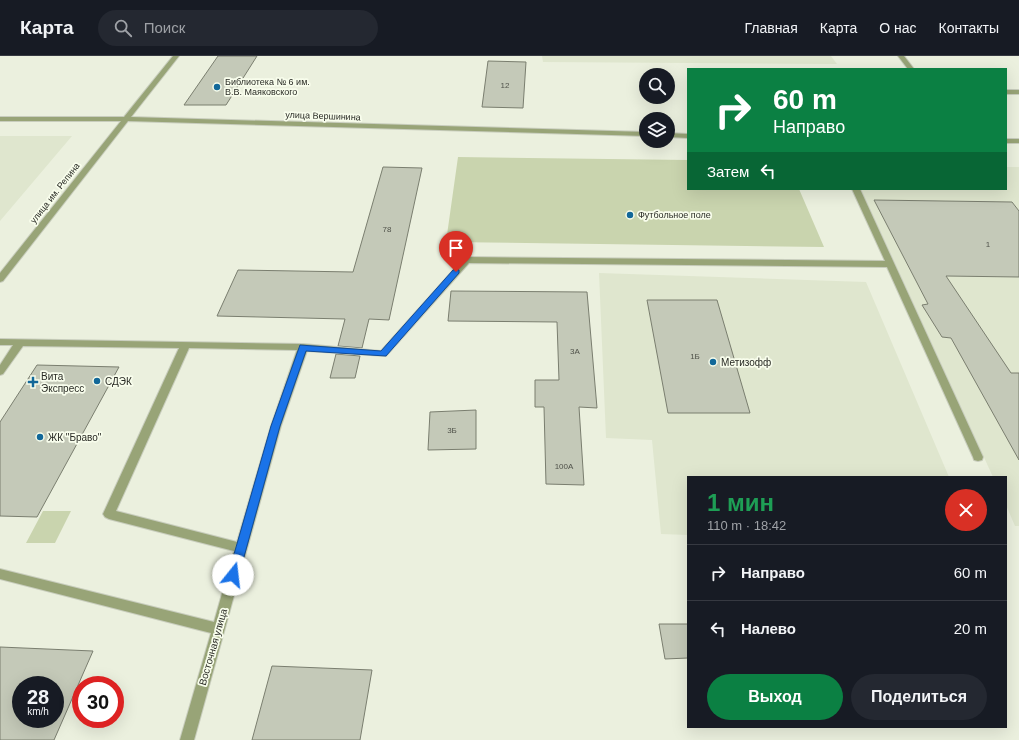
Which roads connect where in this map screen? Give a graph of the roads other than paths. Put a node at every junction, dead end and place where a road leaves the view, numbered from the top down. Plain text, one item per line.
1 (176, 56) edge
2 (901, 56) edge
3 (910, 68) edge
4 (1007, 92) edge
5 (1019, 92) edge
6 (0, 119) edge
7 (125, 119) junction
8 (639, 134) edge
9 (675, 135) edge
10 (687, 136) edge
11 (1007, 141) edge
12 (1019, 141) edge
13 (856, 190) edge
14 (891, 264) junction
15 (0, 279) edge
16 (0, 342) edge
17 (20, 343) junction
18 (185, 346) junction
19 (303, 347) junction
20 (0, 372) edge
21 (978, 457) dead end
22 (241, 548) junction
23 (0, 574) edge
24 (218, 629) junction
25 (187, 740) edge

1 - 7 street, улица им. Репина
2 - 3 street
4 - 5 street
6 - 7 street, улица Вершинина
7 - 8 street, улица Вершинина
7 - 15 street, улица им. Репина
9 - 10 street
11 - 12 street
13 - 14 street
14 - 19 street
14 - 21 street
16 - 17 street
17 - 18 street
17 - 20 street
18 - 19 street
18 - 22 street
19 - 22 street, Восточная улица
22 - 24 street, Восточная улица
23 - 24 street
24 - 25 street, Восточная улица

